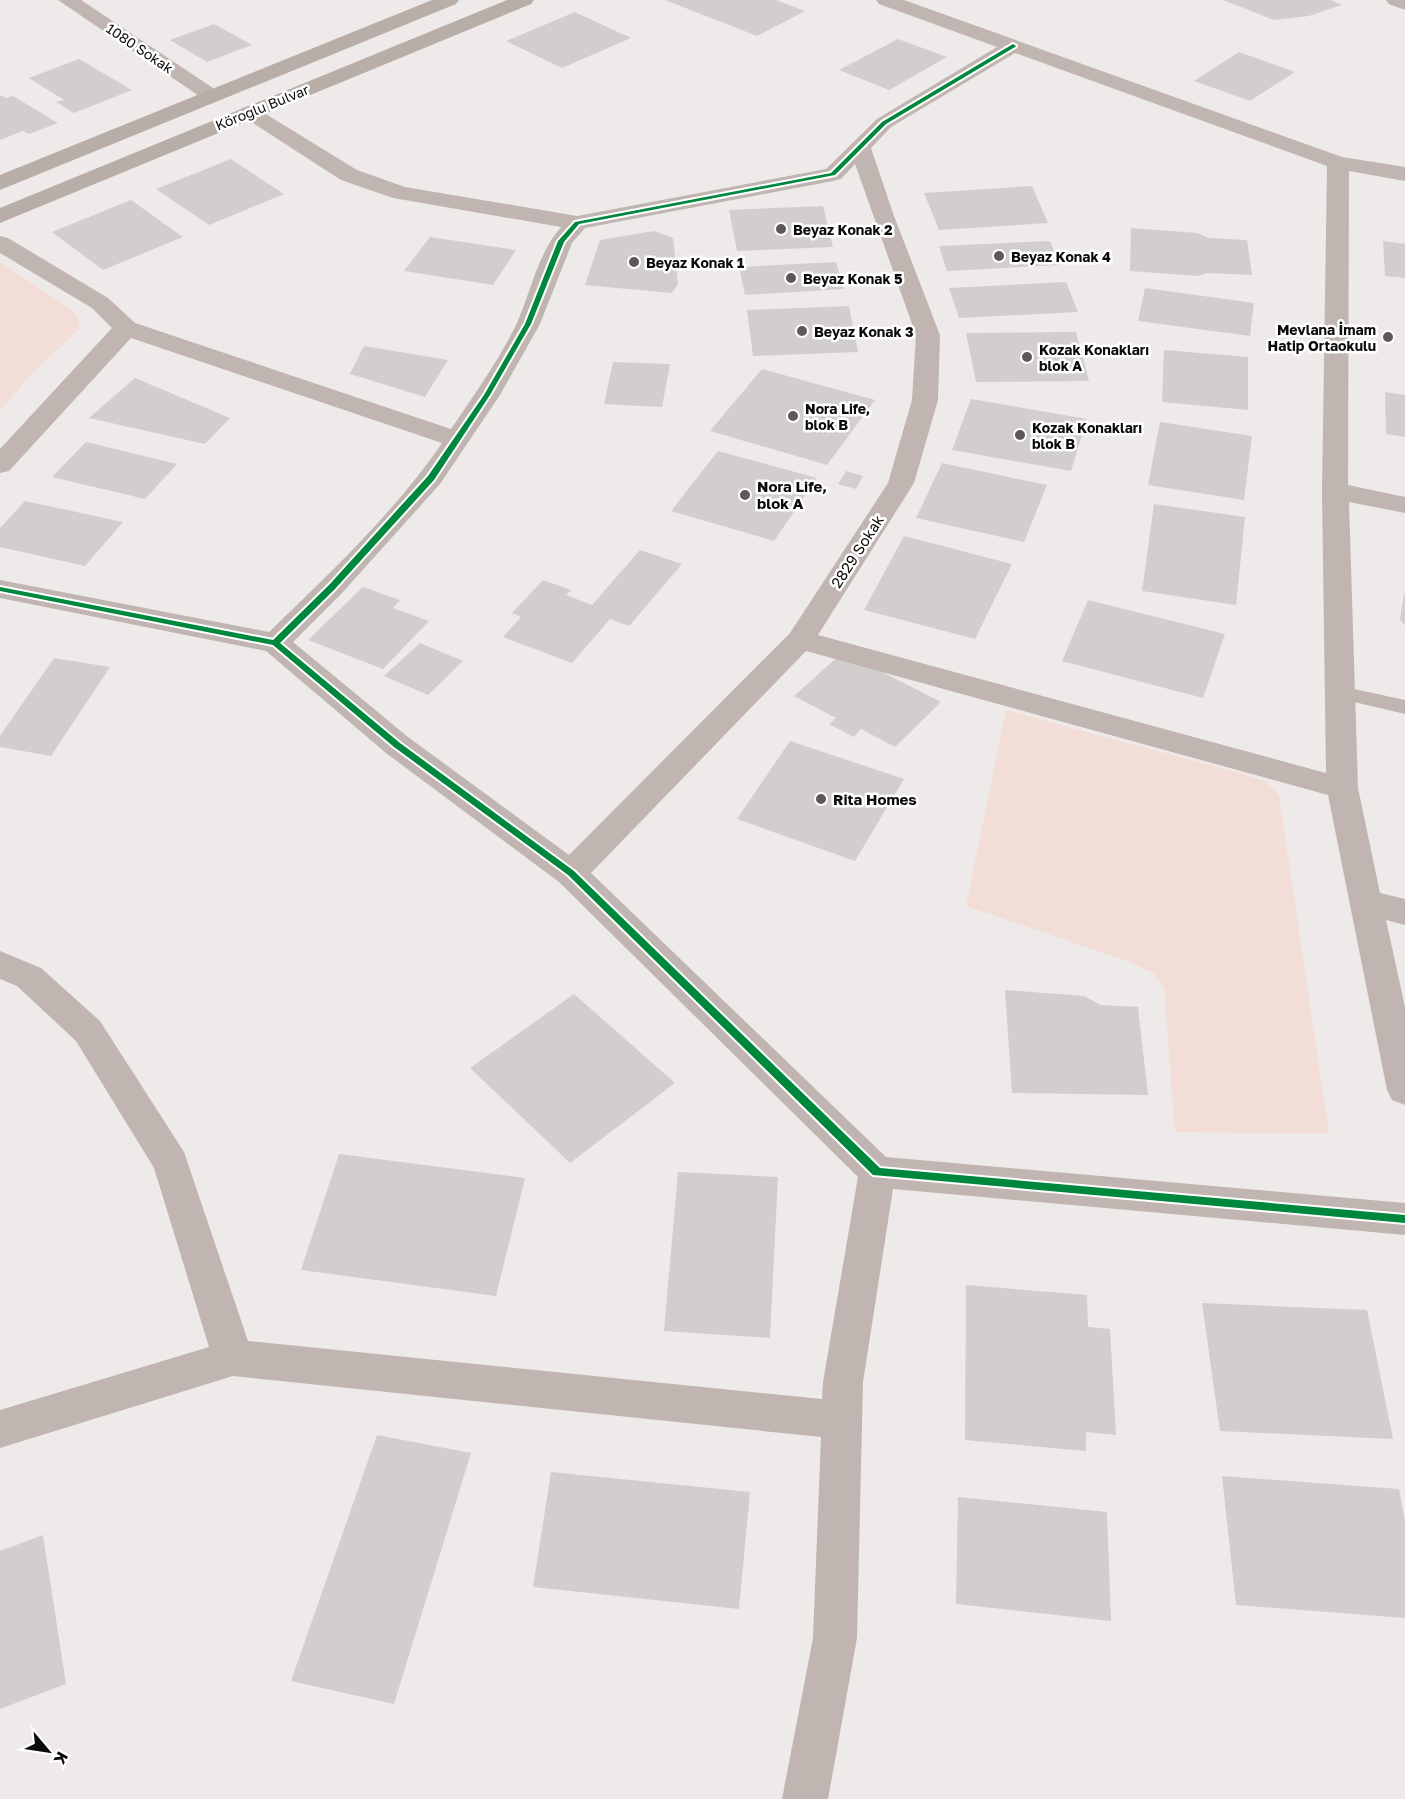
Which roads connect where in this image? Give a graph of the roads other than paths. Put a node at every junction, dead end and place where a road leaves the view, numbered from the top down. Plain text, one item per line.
1 (68, 0) edge
2 (448, 0) edge
3 (524, 0) edge
4 (886, 0) edge
5 (1396, 0) edge
6 (915, 4) edge
7 (1405, 4) edge
8 (1013, 46) junction
9 (212, 96) junction
10 (249, 112) junction
11 (860, 146) junction
12 (1338, 163) junction
13 (1405, 174) edge
14 (4, 179) edge
15 (0, 216) edge
16 (577, 223) junction
17 (0, 243) edge
18 (126, 328) junction
19 (458, 439) junction
20 (0, 465) edge
21 (1335, 490) junction
22 (1405, 505) edge
23 (0, 589) edge
24 (800, 640) junction
25 (275, 643) junction
26 (1340, 692) junction
27 (1405, 707) edge
28 (1342, 788) junction
29 (571, 873) junction
30 (1366, 902) junction
31 (1405, 912) edge
32 (0, 964) edge
33 (1405, 1090) edge
34 (877, 1172) junction
35 (1405, 1219) edge
36 (233, 1358) junction
37 (843, 1420) junction
38 (0, 1430) edge
39 (805, 1799) edge

1 - 9 street, 1080 Sokak
2 - 9 main road, Köroğlu Bulvar
3 - 10 main road, Köroğlu Bulvar
4 - 6 street
5 - 7 street
6 - 8 street
8 - 11 street
8 - 12 street
9 - 14 main road, Köroğlu Bulvar
10 - 15 main road, Köroğlu Bulvar
10 - 16 street
11 - 16 street
11 - 24 street, 2829 Sokak
12 - 13 street
12 - 21 street
16 - 19 street
17 - 18 street
18 - 19 street
18 - 20 street
19 - 25 street
21 - 22 street
21 - 26 street
23 - 25 street
24 - 28 street
24 - 29 street, 2829 Sokak
25 - 29 street
26 - 27 lane
26 - 28 street
28 - 30 street
29 - 34 street
30 - 31 street
30 - 33 street
32 - 36 street
34 - 35 street
34 - 37 street
36 - 37 street
36 - 38 street
37 - 39 street

